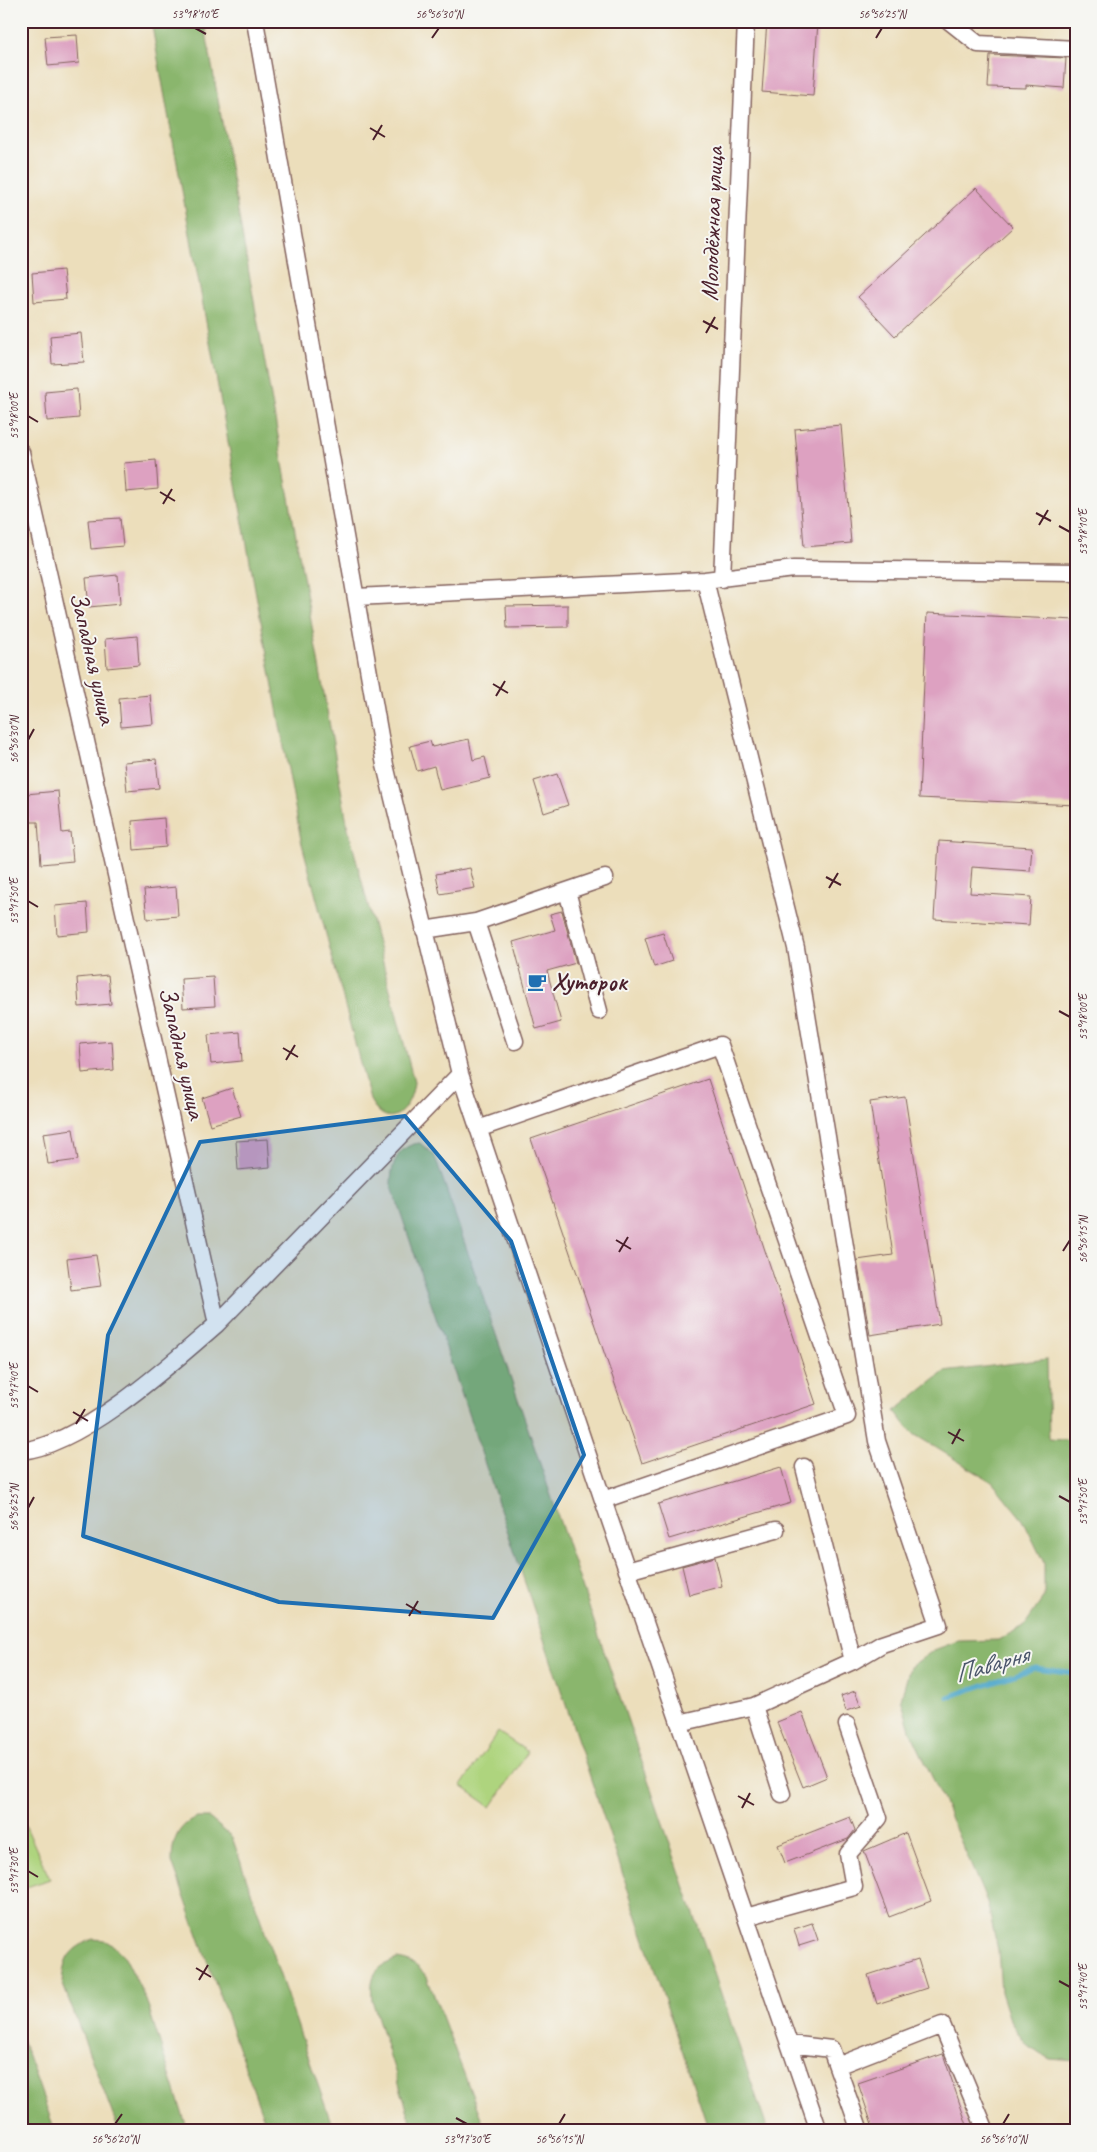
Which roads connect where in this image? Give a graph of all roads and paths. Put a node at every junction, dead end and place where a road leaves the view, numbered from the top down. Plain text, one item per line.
1 (255, 21) edge
2 (746, 21) edge
3 (949, 21) edge
4 (1076, 49) edge
5 (21, 452) edge
6 (1076, 572) edge
7 (722, 579) junction
8 (705, 580) junction
9 (356, 597) junction
10 (605, 878) dead end
11 (567, 891) junction
12 (476, 922) junction
13 (424, 930) junction
14 (599, 1011) dead end
15 (515, 1041) dead end
16 (460, 1074) junction
17 (478, 1129) junction
18 (217, 1324) junction
19 (21, 1451) edge
20 (804, 1467) dead end
21 (603, 1500) junction
22 (776, 1530) dead end
23 (627, 1571) junction
24 (854, 1661) junction
25 (754, 1706) junction
26 (679, 1722) junction
27 (847, 1725) dead end
28 (782, 1794) dead end
29 (746, 1917) junction
30 (790, 2044) junction
31 (837, 2066) junction
32 (819, 2131) edge
33 (860, 2131) edge
34 (986, 2131) edge

1 - 9 street
2 - 7 street, Молодёжная улица
3 - 4 street
5 - 18 street, Западная улица
6 - 7 street
7 - 8 street
8 - 9 street
8 - 24 street
9 - 13 street
10 - 11 street
11 - 12 street
11 - 14 street
12 - 13 street
12 - 15 street
13 - 16 street
16 - 17 street
16 - 18 street
17 - 21 street
17 - 21 street
18 - 19 street
20 - 24 street
21 - 23 street
22 - 23 street
23 - 26 street
24 - 25 street
25 - 26 street
25 - 28 street
26 - 29 street
27 - 29 street
29 - 30 street
30 - 31 street
30 - 32 street
31 - 33 street
31 - 34 street

